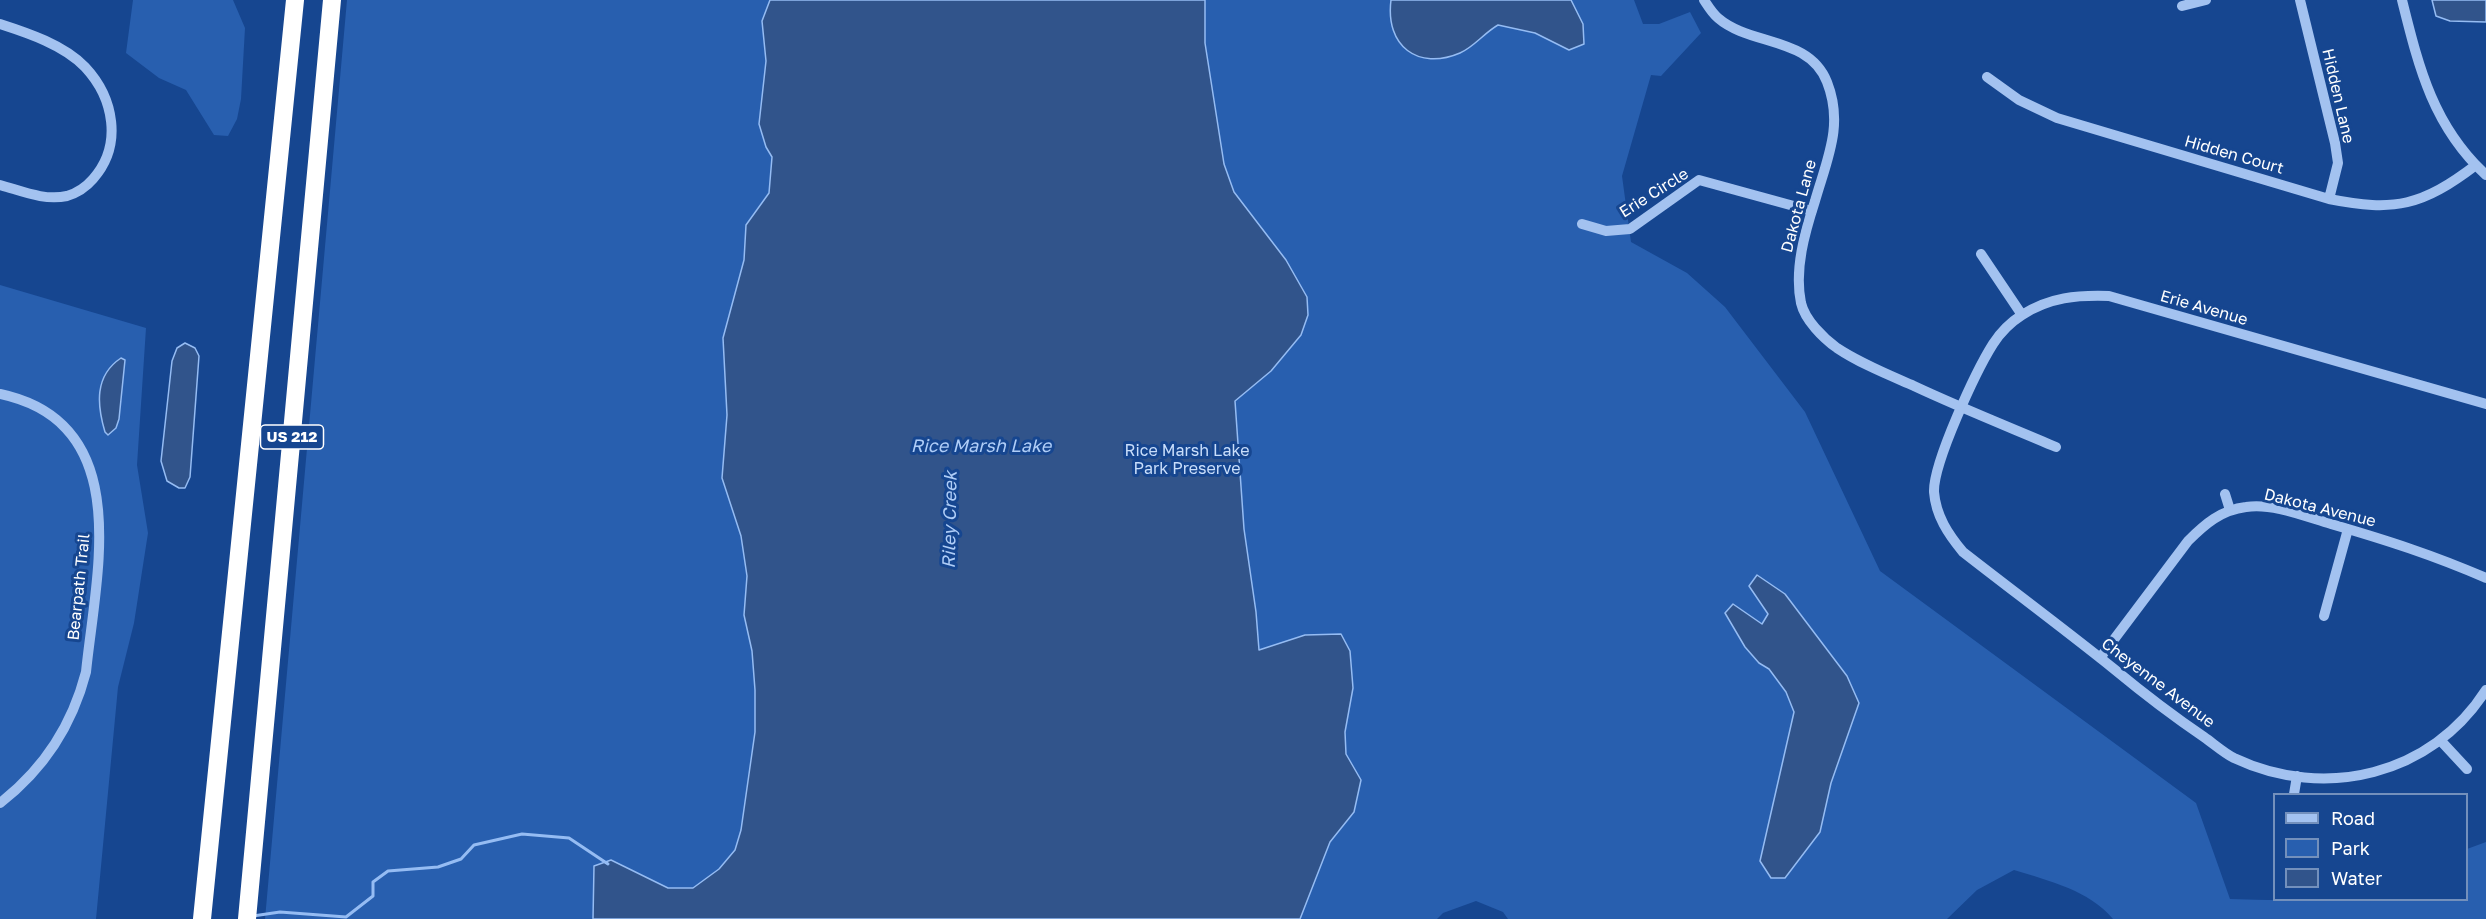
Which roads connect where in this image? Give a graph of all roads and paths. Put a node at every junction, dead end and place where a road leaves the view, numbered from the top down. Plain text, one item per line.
1 (296, 0) edge
2 (332, 0) edge
3 (1704, 0) edge
4 (2206, 0) edge
5 (2300, 0) edge
6 (2402, 0) edge
7 (2182, 6) dead end
8 (0, 24) edge
9 (1987, 77) dead end
10 (2476, 165) junction
11 (2486, 175) edge
12 (0, 185) edge
13 (2329, 199) junction
14 (1812, 211) junction
15 (1582, 224) dead end
16 (1981, 254) dead end
17 (2022, 315) junction
18 (0, 394) edge
19 (2486, 404) edge
20 (1962, 408) junction
21 (2056, 447) dead end
22 (2225, 494) dead end
23 (2230, 510) junction
24 (2348, 529) junction
25 (2486, 578) edge
26 (2324, 616) dead end
27 (2100, 658) junction
28 (2486, 690) edge
29 (2441, 741) junction
30 (2467, 770) dead end
31 (2297, 776) junction
32 (2294, 793) edge
33 (0, 803) edge
34 (202, 919) edge
35 (247, 919) edge

1 - 34 highway, US 212
2 - 35 highway, US 212
3 - 14 street, Dakota Lane
4 - 7 street
5 - 13 street, Hidden Lane
6 - 10 street
8 - 12 street
9 - 13 street, Hidden Court
10 - 11 street
10 - 13 street, Hidden Court
14 - 15 street, Erie Circle
14 - 20 street, Dakota Lane
16 - 17 street
17 - 19 street, Erie Avenue
17 - 20 street, Erie Avenue
18 - 33 street, Bearpath Trail
20 - 21 street, Dakota Lane
20 - 27 street, Cheyenne Avenue
22 - 23 street
23 - 24 street, Dakota Avenue
23 - 27 street, Dakota Avenue
24 - 25 street, Dakota Avenue
24 - 26 street
27 - 31 street, Cheyenne Avenue
28 - 29 street, Cheyenne Avenue
29 - 30 street
29 - 31 street, Cheyenne Avenue
31 - 32 street

